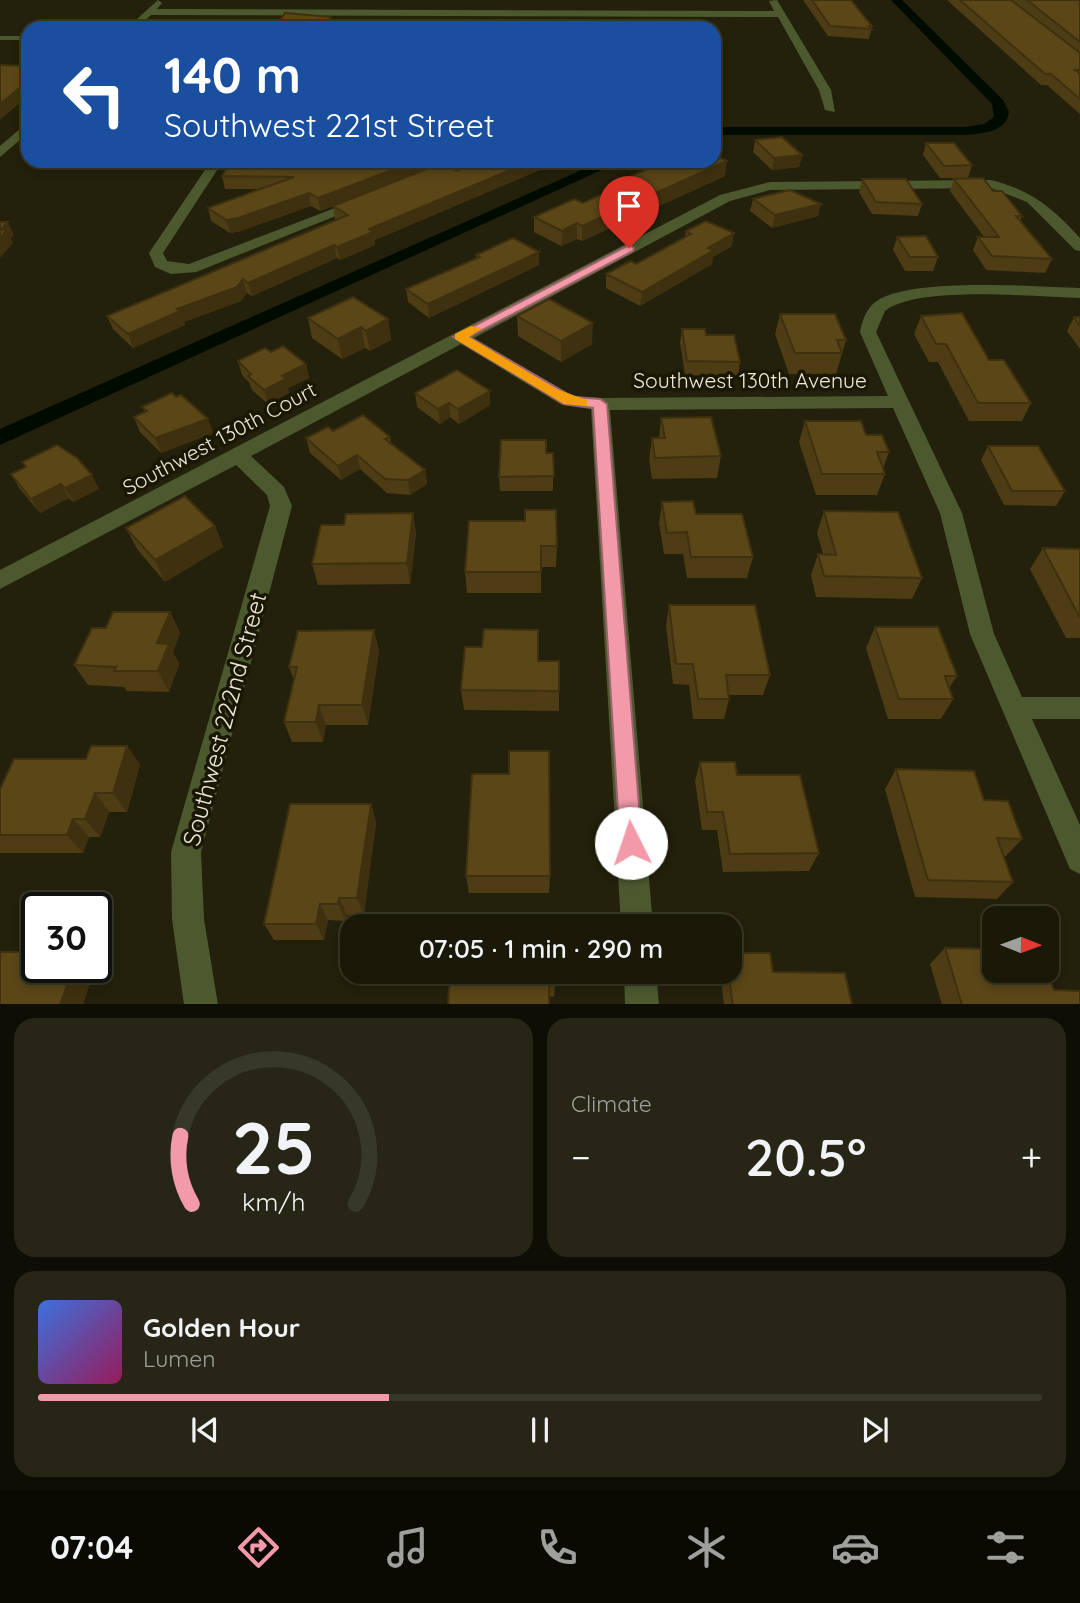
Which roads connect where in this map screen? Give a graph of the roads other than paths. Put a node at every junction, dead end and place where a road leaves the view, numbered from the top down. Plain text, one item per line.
1 (162, 0) edge
2 (772, 0) edge
3 (149, 12) junction
4 (461, 13) junction
5 (780, 14) junction
6 (139, 21) edge
7 (459, 21) edge
8 (0, 38) edge
9 (21, 38) edge
10 (831, 110) dead end
11 (21, 131) edge
12 (6, 141) edge
13 (0, 153) edge
14 (212, 168) edge
15 (449, 168) edge
16 (418, 180) edge
17 (379, 196) edge
18 (1080, 247) edge
19 (1080, 293) edge
20 (459, 337) junction
21 (901, 402) junction
22 (600, 404) junction
23 (237, 454) junction
24 (0, 579) edge
25 (1015, 708) junction
26 (1080, 708) edge
27 (1080, 859) edge
28 (636, 914) edge
29 (641, 984) edge
30 (201, 1004) edge
31 (642, 1004) edge

1 - 3 street
2 - 5 street
3 - 4 street
3 - 6 street
4 - 5 street
4 - 7 street
5 - 10 street
8 - 9 lane
11 - 12 street
12 - 13 street
14 - 17 street
15 - 16 street
18 - 20 street, Southwest 130th Court
19 - 21 street
20 - 22 street, Southwest 130th Avenue
20 - 23 street, Southwest 130th Court
21 - 22 street, Southwest 130th Avenue
21 - 25 street
22 - 28 street
23 - 24 street, Southwest 130th Court
23 - 30 street, Southwest 222nd Street
25 - 26 street
25 - 27 street
29 - 31 street

